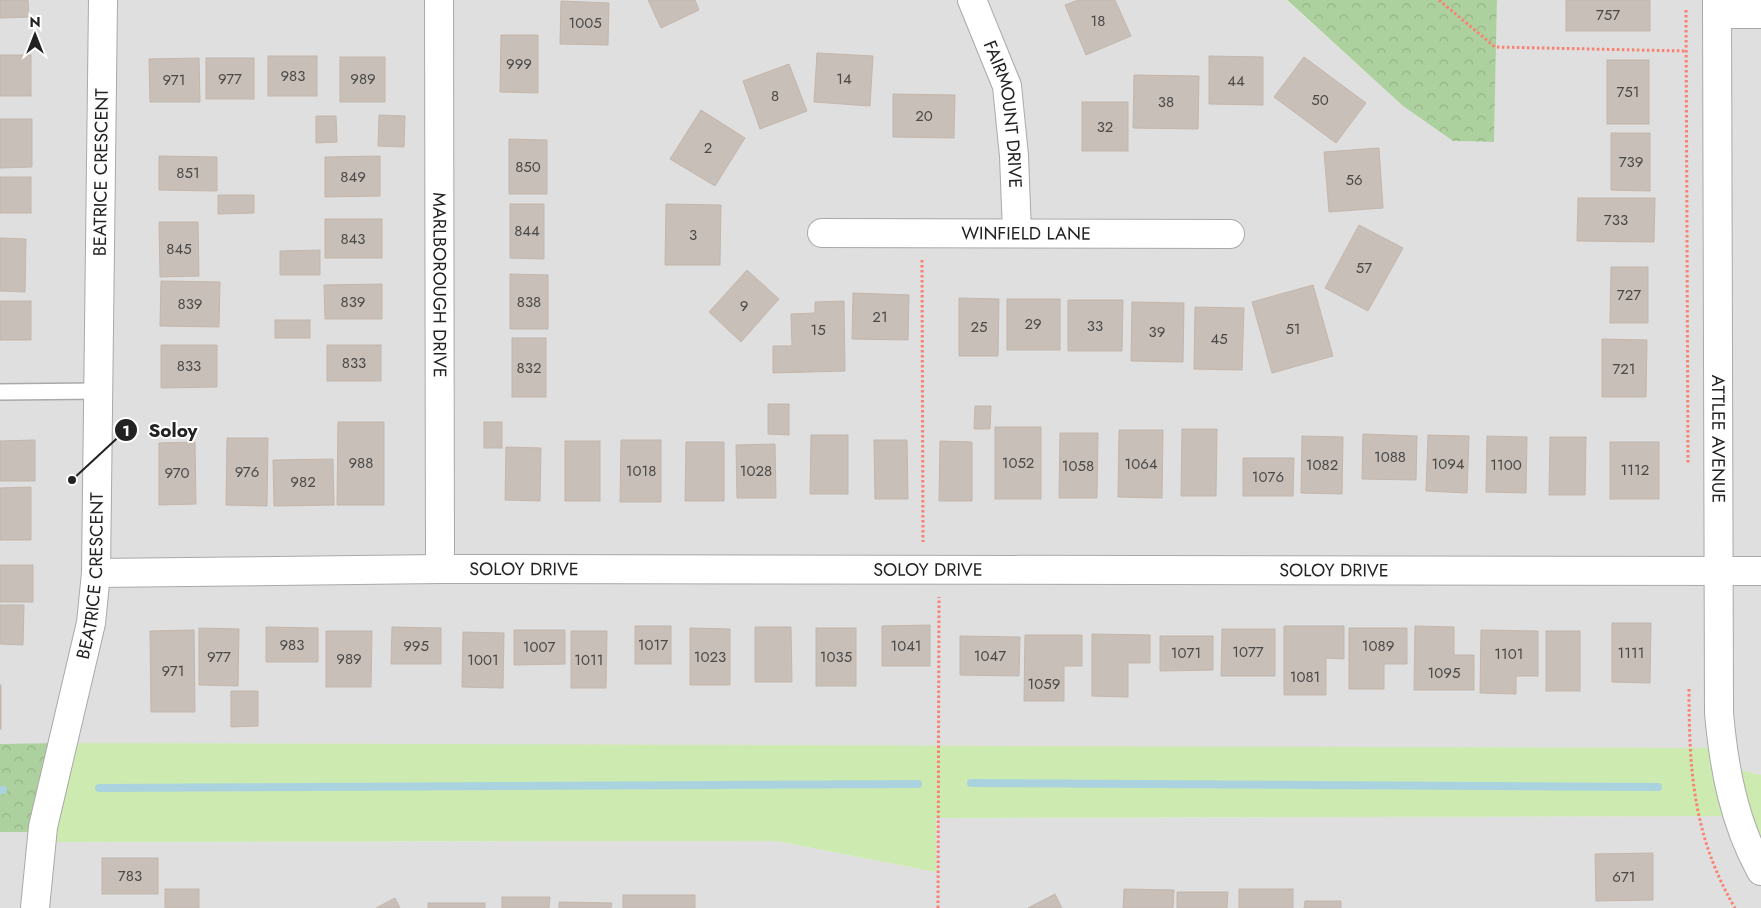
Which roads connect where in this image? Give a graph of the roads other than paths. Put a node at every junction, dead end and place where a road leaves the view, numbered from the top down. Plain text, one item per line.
1 (103, 0) edge
2 (440, 0) edge
3 (972, 0) edge
4 (1717, 7) edge
5 (1761, 14) edge
6 (1016, 232) junction
7 (822, 233) dead end
8 (1230, 234) dead end
9 (98, 391) junction
10 (0, 392) edge
11 (440, 569) junction
12 (1719, 570) junction
13 (1761, 571) edge
14 (96, 574) junction
15 (1761, 872) edge
16 (35, 908) edge

1 - 9 street, BEATRICE CRESCENT
2 - 11 street, MARLBOROUGH DRIVE
3 - 6 street, FAIRMOUNT DRIVE
4 - 5 street
4 - 12 street, ATTLEE AVENUE
6 - 7 street, WINFIELD LANE
6 - 8 street, WINFIELD LANE
9 - 10 lane
9 - 14 street, BEATRICE CRESCENT
11 - 12 street, SOLOY DRIVE
11 - 14 street, SOLOY DRIVE
12 - 13 street, SOLOY DRIVE
12 - 15 street, ATTLEE AVENUE
14 - 16 street, BEATRICE CRESCENT

